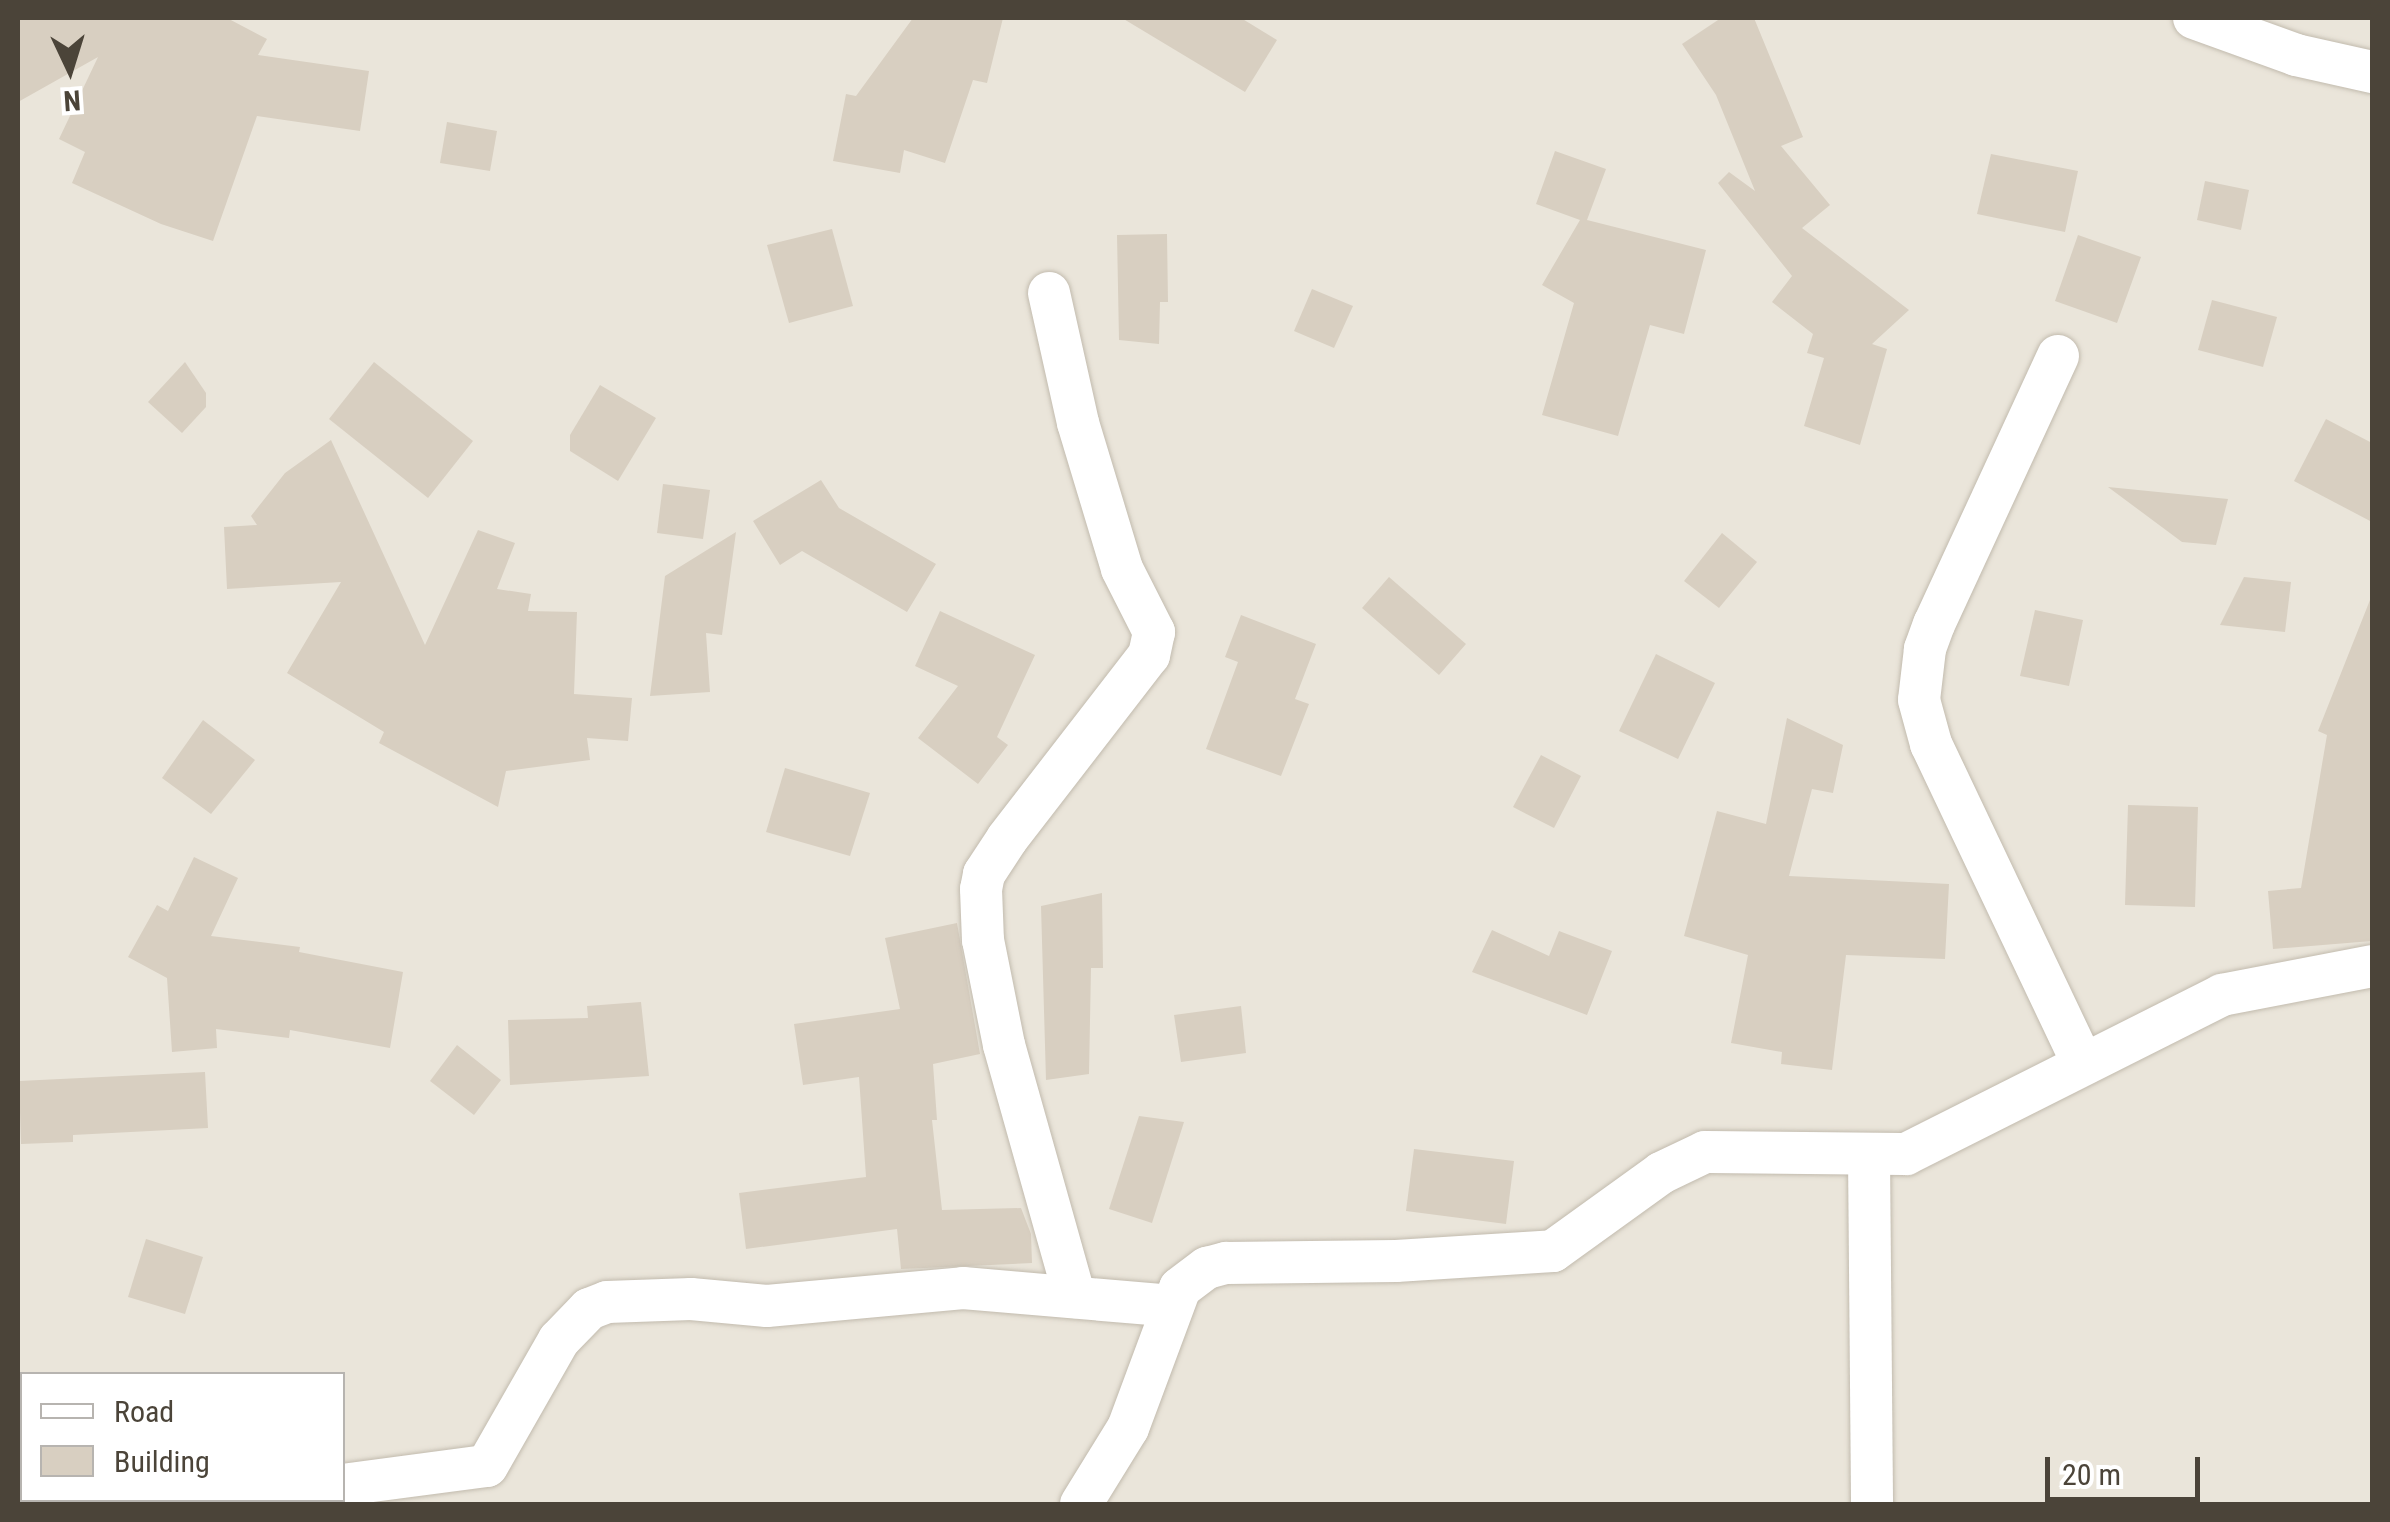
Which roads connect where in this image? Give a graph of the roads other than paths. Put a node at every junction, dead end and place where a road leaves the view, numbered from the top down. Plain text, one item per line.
1 (2194, 18) edge
2 (2372, 72) edge
3 (1050, 293) dead end
4 (2058, 356) dead end
5 (2372, 966) edge
6 (2082, 1062) junction
7 (1869, 1156) junction
8 (1075, 1297) junction
9 (1172, 1306) junction
10 (345, 1485) edge
11 (1080, 1504) edge
12 (1872, 1504) edge

1 - 2 street
3 - 8 street
4 - 6 street
5 - 6 street
6 - 7 street
7 - 9 street
7 - 12 street
8 - 9 street
8 - 10 street
9 - 11 street

